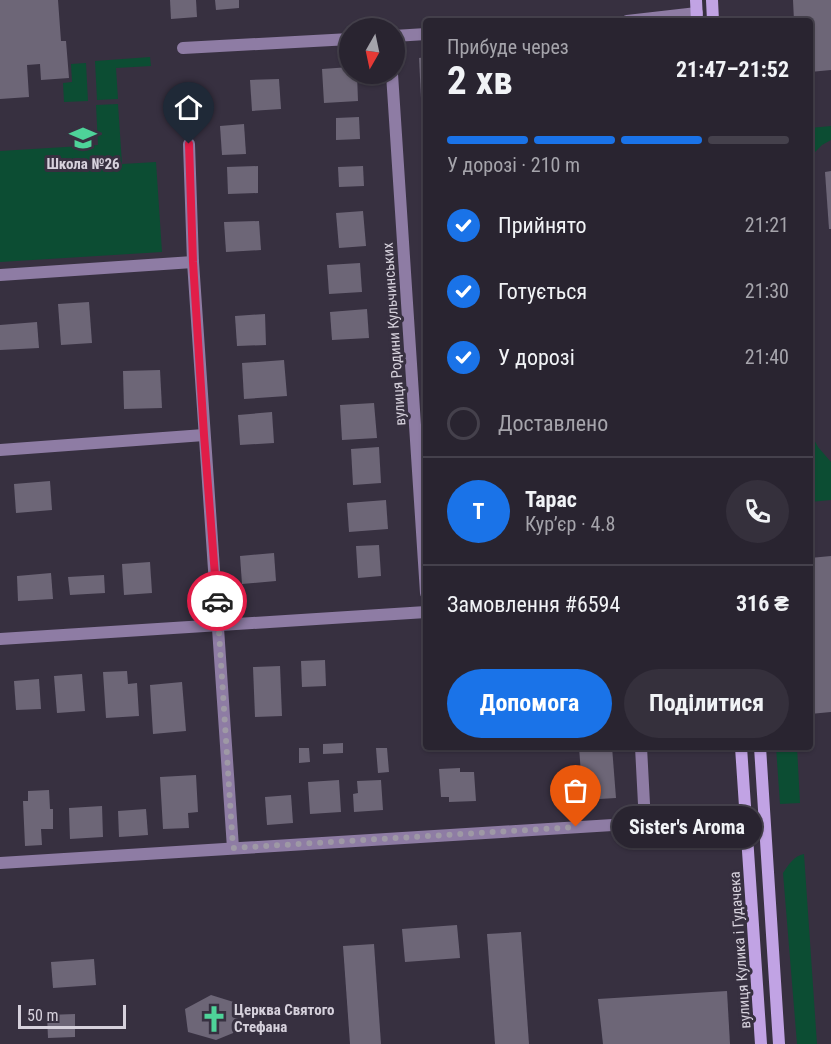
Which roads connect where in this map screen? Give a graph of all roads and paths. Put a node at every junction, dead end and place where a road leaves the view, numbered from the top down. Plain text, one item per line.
1 (712, 0) edge
2 (697, 11) edge
3 (648, 18) edge
4 (713, 18) edge
5 (423, 34) edge
6 (405, 35) edge
7 (339, 40) edge
8 (183, 48) dead end
9 (393, 84) edge
10 (189, 144) dead end
11 (193, 262) junction
12 (0, 275) edge
13 (204, 435) junction
14 (0, 450) edge
15 (423, 547) edge
16 (423, 612) edge
17 (219, 624) junction
18 (0, 639) edge
19 (641, 750) edge
20 (741, 750) edge
21 (760, 750) edge
22 (233, 848) junction
23 (0, 863) edge
24 (761, 1044) edge
25 (779, 1044) edge

1 - 4 main road
2 - 3 street
5 - 6 street
7 - 8 street
9 - 15 street, вулиця Родини Кульчинських
10 - 11 street
11 - 12 street
11 - 13 street
13 - 14 street
13 - 17 street
16 - 17 street
17 - 18 street
17 - 22 street
19 - 22 street
20 - 24 main road, вулиця Кулика і Гудачека
21 - 25 main road
22 - 23 street

